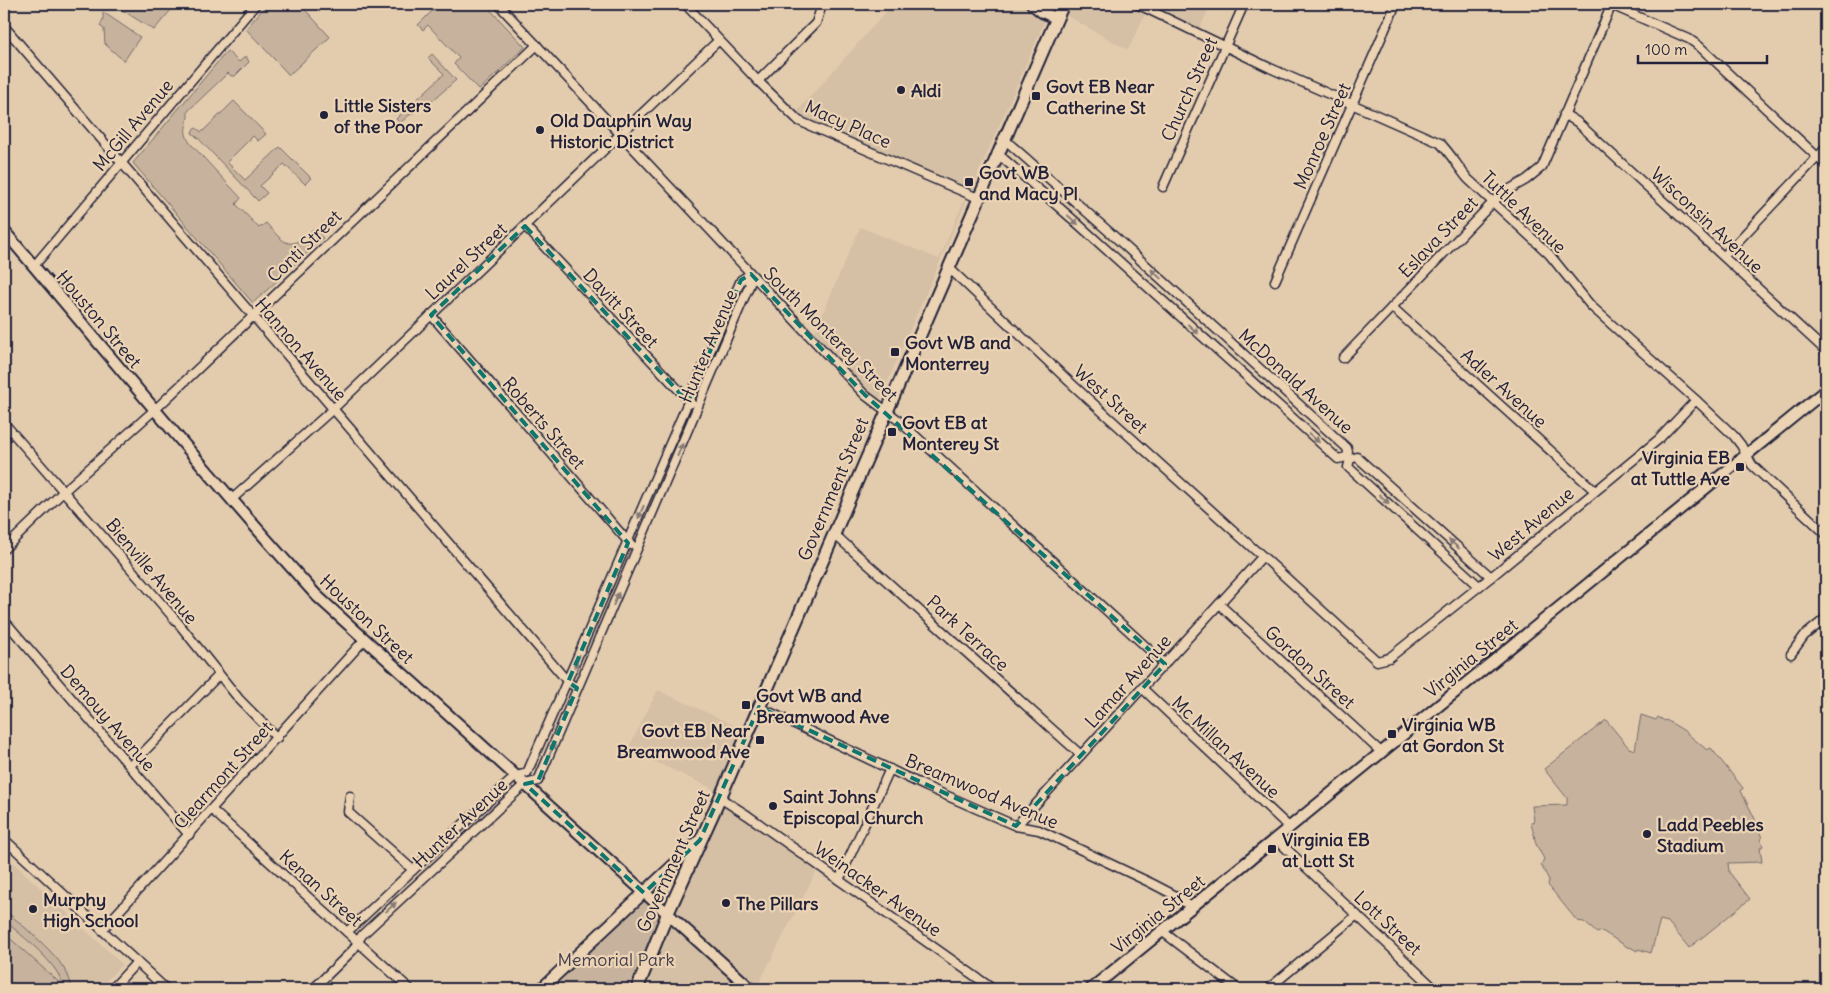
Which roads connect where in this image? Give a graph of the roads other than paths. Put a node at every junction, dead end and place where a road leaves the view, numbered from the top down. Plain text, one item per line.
1 (256, 4) edge
2 (498, 4) edge
3 (1032, 4) edge
4 (1063, 4) edge
5 (1137, 4) edge
6 (1244, 4) edge
7 (1396, 4) edge
8 (1611, 4) edge
9 (688, 5) edge
10 (821, 8) dead end
11 (1056, 18) junction
12 (4, 26) edge
13 (719, 40) junction
14 (537, 45) junction
15 (1224, 47) junction
16 (758, 81) junction
17 (1352, 105) junction
18 (1564, 114) junction
19 (620, 134) junction
20 (1004, 138) junction
21 (1826, 148) edge
22 (997, 153) junction
23 (1818, 157) junction
24 (121, 164) junction
25 (1826, 164) edge
26 (1163, 187) dead end
27 (978, 198) junction
28 (1493, 202) junction
29 (525, 226) junction
30 (4, 231) edge
31 (1724, 256) junction
32 (34, 266) junction
33 (948, 267) junction
34 (749, 276) junction
35 (1275, 280) dead end
36 (1392, 307) junction
37 (431, 315) junction
38 (252, 316) junction
39 (1826, 351) edge
40 (1343, 358) dead end
41 (1826, 390) edge
42 (1696, 400) junction
43 (688, 402) junction
44 (698, 408) junction
45 (333, 409) junction
46 (154, 410) junction
47 (886, 412) junction
48 (4, 423) edge
49 (1746, 454) junction
50 (64, 491) junction
51 (1595, 491) junction
52 (231, 500) junction
53 (834, 534) junction
54 (1826, 534) edge
55 (628, 543) junction
56 (4, 549) edge
57 (637, 549) junction
58 (1258, 553) junction
59 (1491, 577) junction
60 (1479, 586) junction
61 (1219, 604) junction
62 (1826, 618) edge
63 (4, 620) edge
64 (364, 640) junction
65 (1791, 654) dead end
66 (1378, 661) joint
67 (1165, 664) junction
68 (219, 675) junction
69 (568, 682) junction
70 (577, 688) junction
71 (1142, 688) junction
72 (758, 707) junction
73 (277, 738) junction
74 (1381, 752) junction
75 (1082, 755) junction
76 (130, 766) junction
77 (890, 769) junction
78 (516, 776) junction
79 (524, 784) junction
80 (350, 796) dead end
81 (720, 798) junction
82 (212, 810) junction
83 (1016, 826) junction
84 (1290, 828) junction
85 (189, 835) junction
86 (4, 839) edge
87 (1276, 839) junction
88 (700, 840) junction
89 (412, 870) junction
90 (839, 880) junction
91 (644, 893) junction
92 (1192, 908) junction
93 (667, 915) junction
94 (1357, 915) junction
95 (102, 930) junction
96 (347, 932) junction
97 (1163, 932) junction
98 (358, 942) junction
99 (137, 962) junction
100 (112, 989) edge
101 (166, 989) edge
102 (313, 989) edge
103 (410, 989) edge
104 (541, 989) edge
105 (637, 989) edge
106 (751, 989) edge
107 (993, 989) edge
108 (1092, 989) edge
109 (1238, 989) edge
110 (1268, 989) edge
111 (1435, 989) edge

1 - 24 street, McGill Avenue
2 - 14 street, South Monterey Street
3 - 11 street
4 - 11 main road, Government Street
5 - 15 street, Tuttle Avenue
6 - 15 street, Church Street
7 - 17 street, Monroe Street
8 - 18 street, Eslava Street
8 - 23 street
9 - 13 street, Macy Place
10 - 16 street
11 - 20 main road, Government Street
12 - 24 street, Hannon Avenue
13 - 16 street, Macy Place
13 - 19 street, Laurel Street
14 - 19 street, South Monterey Street
14 - 38 street, Conti Street
15 - 17 street, Tuttle Avenue
15 - 26 street, Church Street
16 - 27 street, Macy Place
17 - 28 street, Tuttle Avenue
17 - 35 street, Monroe Street
18 - 28 street, Eslava Street
18 - 31 street, Wisconsin Avenue
19 - 29 street, Laurel Street
19 - 34 street, South Monterey Street
20 - 22 main road, Government Street
22 -> 20 street, McDonald Avenue
21 - 23 street
22 - 27 main road, Government Street
23 - 25 street
23 - 31 street
24 - 32 street, McGill Avenue
24 - 38 street, Hannon Avenue
27 - 33 main road, Government Street
28 - 36 street, Eslava Street
28 - 42 street, Tuttle Avenue
29 - 37 street, Laurel Street
29 - 43 street, Davitt Street
30 - 32 street, Houston Street
31 - 39 street, Wisconsin Avenue
32 - 46 street, Houston Street
33 - 47 main road, Government Street
33 - 58 street, West Street
34 - 43 street, Hunter Avenue
34 - 44 street, Hunter Avenue
34 - 47 street, South Monterey Street
36 - 40 street, Eslava Street
36 - 51 street, Adler Avenue
37 - 45 street, Laurel Street
37 - 55 street, Roberts Street
38 - 45 street, Hannon Avenue
38 - 46 street, Conti Street
41 - 49 street, Virginia Street
42 - 49 street, Tuttle Avenue
42 - 51 street, West Avenue
43 - 44 street, Davitt Street
43 -> 55 street, Hunter Avenue
57 -> 44 street, Hunter Avenue
45 - 52 street, Laurel Street
45 - 69 street, Hannon Avenue
46 - 50 street, Conti Street
46 - 52 street, Houston Street
47 - 53 main road, Government Street
47 - 67 street, South Monterey Street
48 - 50 street, Bienville Avenue
49 - 54 street, Tuttle Avenue
49 - 74 street, Virginia Street
50 - 56 street, Conti Street
50 - 68 street, Bienville Avenue
51 - 59 street, West Avenue
52 - 64 street, Houston Street
53 - 72 main road, Government Street
53 - 75 street, Park Terrace
55 - 57 street, Roberts Street
55 -> 69 street, Hunter Avenue
70 -> 57 street, Hunter Avenue
58 - 61 street, Lamar Avenue
58 - 66 street, West Street
59 - 60 street, West Avenue
59 -> 60 street, McDonald Avenue
60 - 66 street, West Avenue
61 - 67 street, Lamar Avenue
61 - 74 street, Gordon Street
62 - 65 street
63 - 76 street, Demouy Avenue
64 - 73 street, Clearmont Street
64 - 78 street, Houston Street
67 - 71 street, Lamar Avenue
68 - 73 street, Bienville Avenue
68 - 76 street
69 - 70 street, Hannon Avenue
69 - 78 street, Hunter Avenue
79 -> 70 street, Hunter Avenue
71 - 75 street, Lamar Avenue
71 - 84 street, Mc Millan Avenue
72 - 77 street, Breamwood Avenue
72 - 81 main road, Government Street
73 - 82 street, Clearmont Street
74 - 84 street, Virginia Street
75 - 83 street, Lamar Avenue
76 - 85 street, Demouy Avenue
77 - 83 street, Breamwood Avenue
77 - 90 street
78 - 79 street, Houston Street
78 - 89 street, Hunter Avenue
79 - 91 street, Houston Street
98 -> 79 street, Hunter Avenue
80 - 89 street
81 - 88 main road, Government Street
81 - 90 street, Weinacker Avenue
82 - 85 street, Clearmont Street
82 - 96 street, Kenan Street
83 - 92 street, Breamwood Avenue
84 - 87 street, Virginia Street
85 - 95 street, Clearmont Street
86 - 95 street
87 - 92 street, Virginia Street
87 - 94 street, Lott Street
88 - 91 street
88 - 93 main road, Government Street
89 - 96 street, Hunter Avenue
90 - 107 street, Weinacker Avenue
91 - 93 street, Houston Street
91 - 104 street
92 - 97 street, Virginia Street
93 - 105 main road, Government Street
93 - 106 street, Houston Street
94 - 110 street
94 - 111 street, Lott Street
95 - 99 street
96 - 98 street, Kenan Street
97 - 108 street, Virginia Street
97 - 109 street
98 - 102 street, Hunter Avenue
98 - 103 street, Kenan Street
99 - 100 street
99 - 101 street

